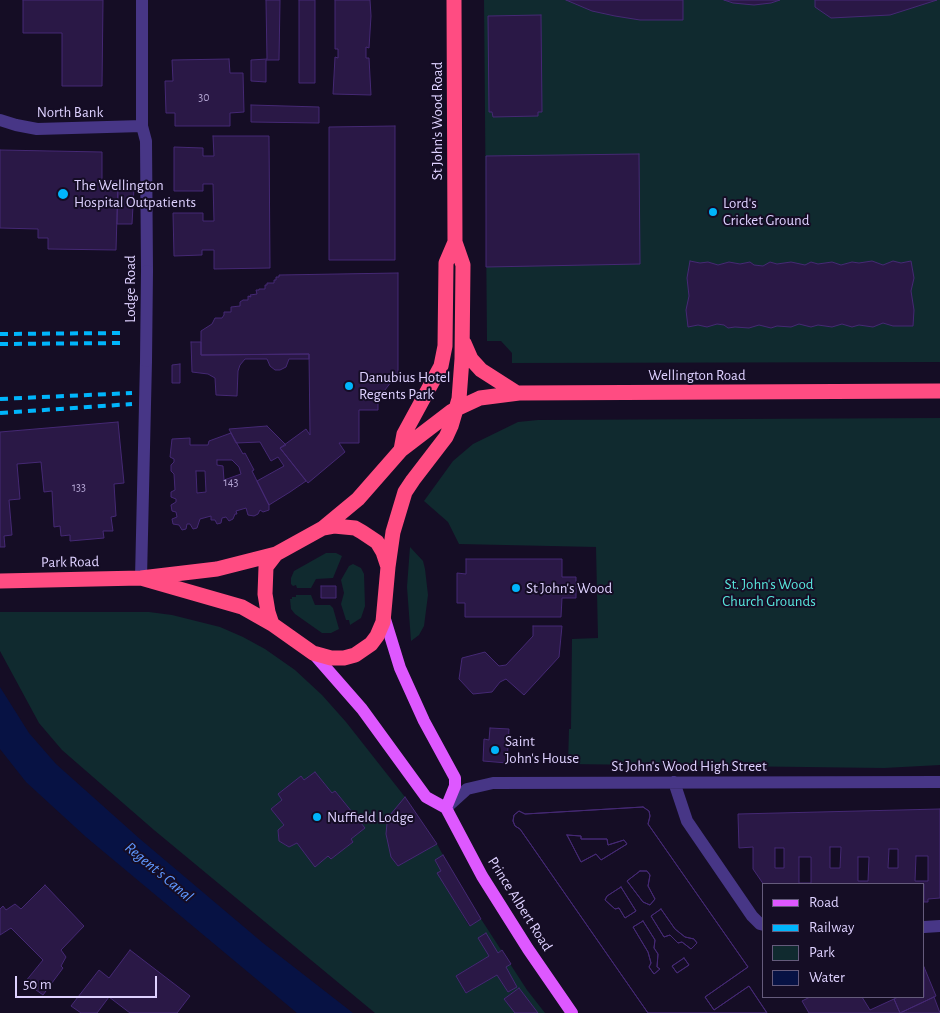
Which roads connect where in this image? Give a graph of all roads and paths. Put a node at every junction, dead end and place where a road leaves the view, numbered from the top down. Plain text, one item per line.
1 (142, 0) edge
2 (454, 0) edge
3 (0, 120) edge
4 (142, 126) junction
5 (455, 242) junction
6 (463, 339) junction
7 (940, 391) edge
8 (518, 393) junction
9 (457, 408) junction
10 (401, 450) junction
11 (323, 528) junction
12 (276, 554) junction
13 (388, 567) junction
14 (141, 578) junction
15 (0, 581) edge
16 (384, 616) junction
17 (272, 624) junction
18 (312, 653) junction
19 (674, 782) junction
20 (940, 782) edge
21 (446, 808) junction
22 (762, 925) edge
23 (925, 926) edge
24 (940, 926) edge
25 (572, 1013) edge

1 - 4 street, Lodge Road
2 - 5 highway, St John's Wood Road
3 - 4 street, North Bank
4 - 14 street, Lodge Road, bridge
5 - 6 highway, St John's Wood Road
5 - 10 highway, St John's Wood Road
6 - 8 highway
6 - 9 highway, St John's Wood Road
7 - 8 highway, Wellington Road
8 - 9 highway, Wellington Road
9 - 10 highway, Wellington Road
9 - 13 highway
10 - 11 highway, Wellington Road
11 - 12 highway
11 - 13 highway
12 - 14 highway, Park Road
12 - 17 highway
13 - 16 highway
14 - 15 highway, Park Road
14 - 17 highway, Park Road
16 - 18 highway
16 - 21 main road
17 - 18 highway
18 - 21 main road
19 - 20 street, St John's Wood High Street
19 - 21 street, St John's Wood High Street
19 - 22 street
21 - 25 main road, Prince Albert Road
23 - 24 street

